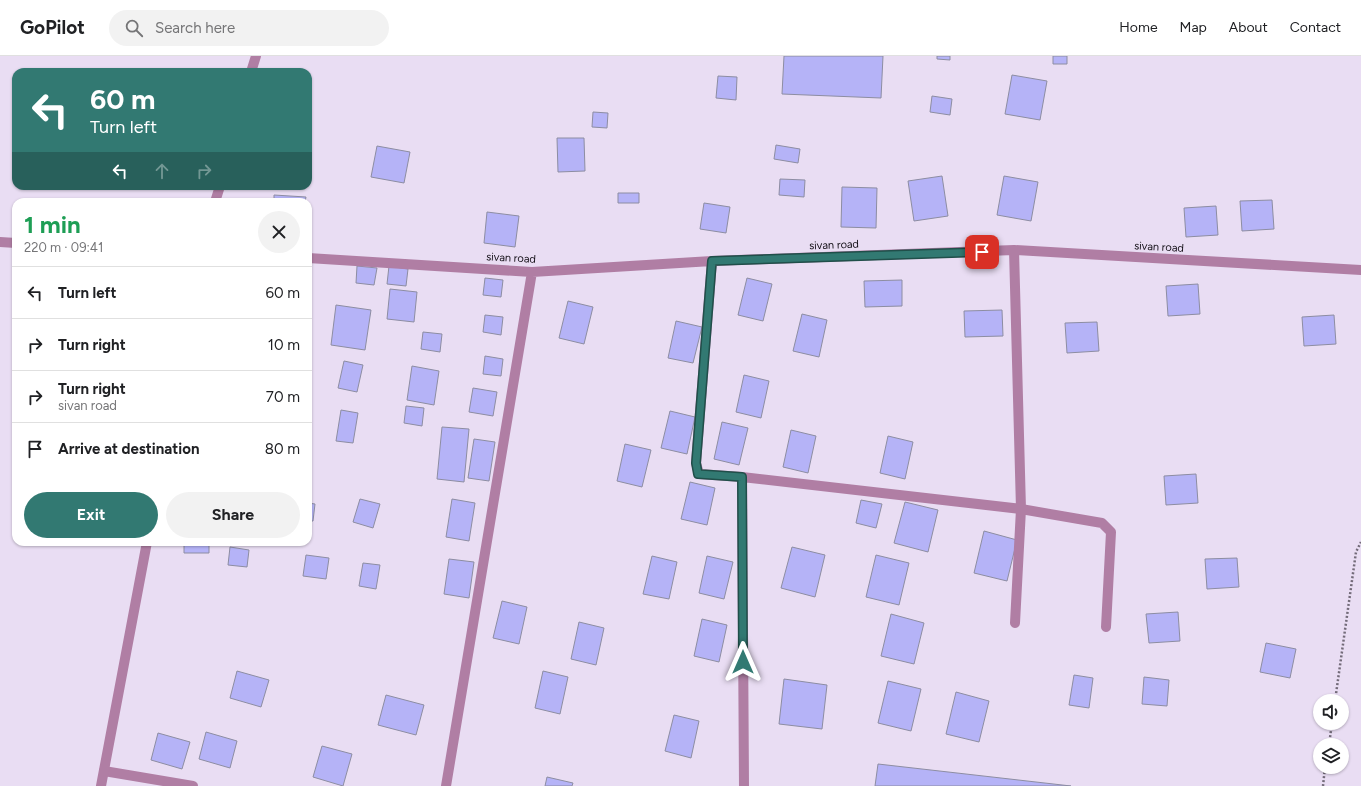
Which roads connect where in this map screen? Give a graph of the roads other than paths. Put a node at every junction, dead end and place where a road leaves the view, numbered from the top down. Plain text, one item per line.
1 (256, 56) edge
2 (252, 68) edge
3 (0, 242) edge
4 (12, 242) edge
5 (1014, 250) junction
6 (312, 258) edge
7 (712, 261) junction
8 (1361, 270) edge
9 (532, 272) junction
10 (742, 477) junction
11 (1021, 508) junction
12 (146, 546) edge
13 (1015, 622) dead end
14 (1106, 627) dead end
15 (104, 771) junction
16 (101, 786) edge
17 (193, 786) edge
18 (446, 786) edge
19 (744, 786) edge

1 - 2 street
3 - 4 street
5 - 7 street, sivan road
5 - 8 street, sivan road
5 - 11 street
6 - 9 street, sivan road
7 - 9 street, sivan road
7 - 10 street
9 - 18 street
10 - 11 street
10 - 19 street
11 - 13 street
11 - 14 street
12 - 15 street
15 - 16 street
15 - 17 street

